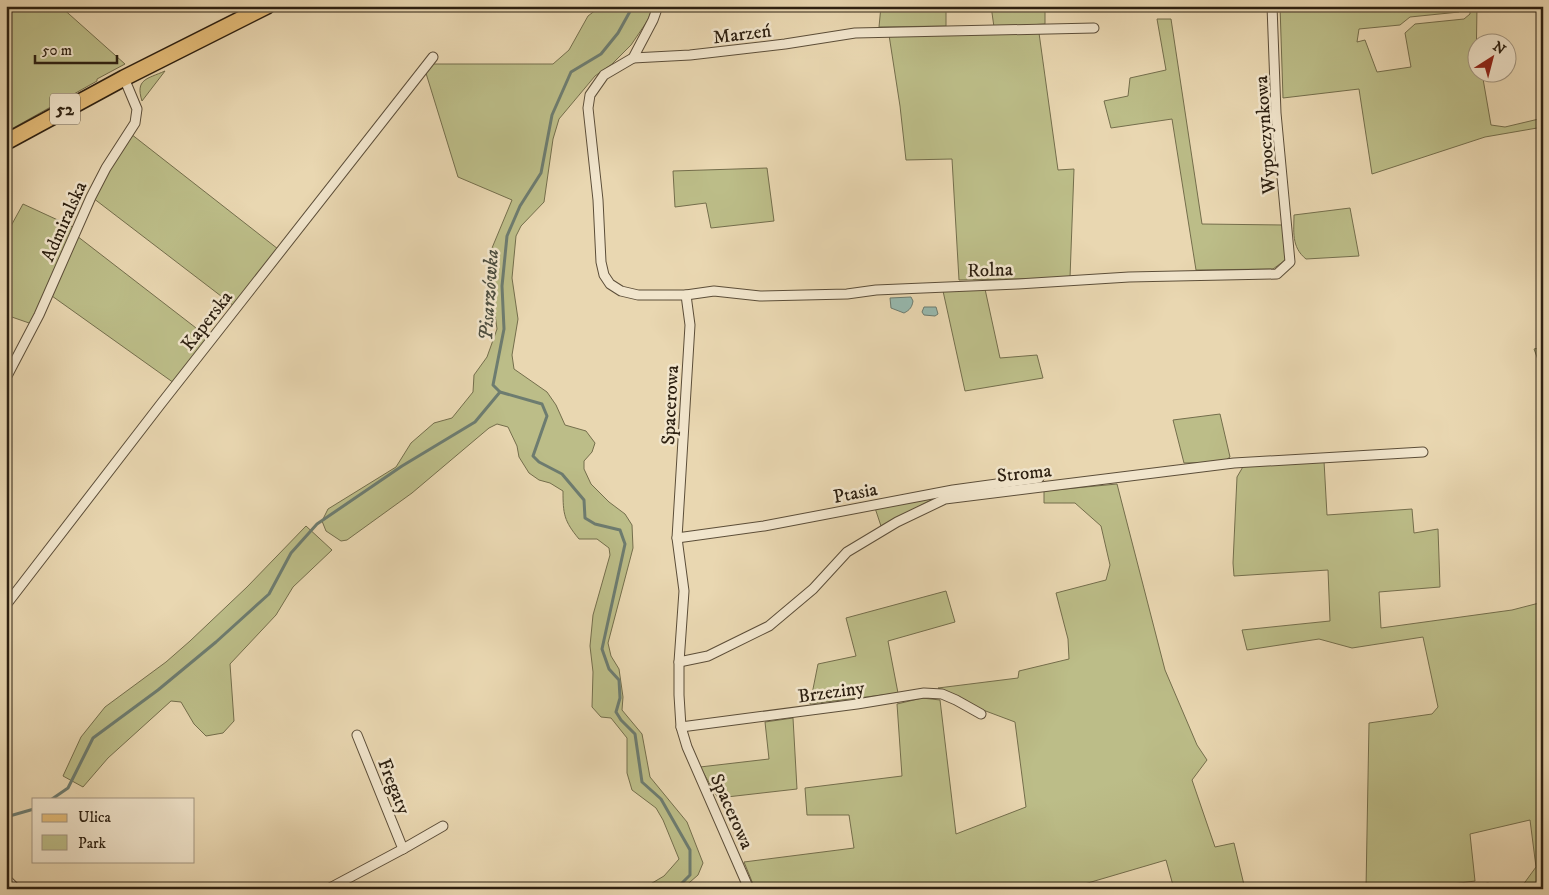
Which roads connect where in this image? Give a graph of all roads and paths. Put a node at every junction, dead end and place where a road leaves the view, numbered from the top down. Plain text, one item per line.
1 (267, 6) edge
2 (658, 6) edge
3 (1272, 6) edge
4 (246, 11) edge
5 (1094, 28) dead end
6 (433, 56) dead end
7 (633, 58) junction
8 (124, 78) junction
9 (6, 142) edge
10 (1290, 262) joint
11 (686, 295) junction
12 (6, 378) edge
13 (1423, 452) dead end
14 (1038, 478) dead end
15 (677, 538) junction
16 (6, 605) edge
17 (678, 662) junction
18 (981, 714) dead end
19 (681, 727) junction
20 (357, 735) dead end
21 (442, 826) dead end
22 (403, 849) junction
23 (6, 879) edge
24 (16, 889) edge
25 (328, 889) edge
26 (749, 889) edge

1 - 4 main road, 52
2 - 7 street
3 - 10 street, Wypoczynkowa
4 - 8 main road, 52
5 - 7 street, Marzeń
6 - 16 street, Kaperska
7 - 11 street
8 - 9 main road, 52
8 - 12 street, Admiralska
10 - 11 street, Rolna
11 - 15 street, Spacerowa
13 - 17 street, Stroma
14 - 15 street, Ptasia
15 - 17 street, Spacerowa
17 - 19 street, Spacerowa
18 - 19 street, Brzeziny
19 - 26 street, Spacerowa
20 - 22 street, Fregaty
21 - 22 street, Fregaty
22 - 25 street, Fregaty
23 - 24 street

